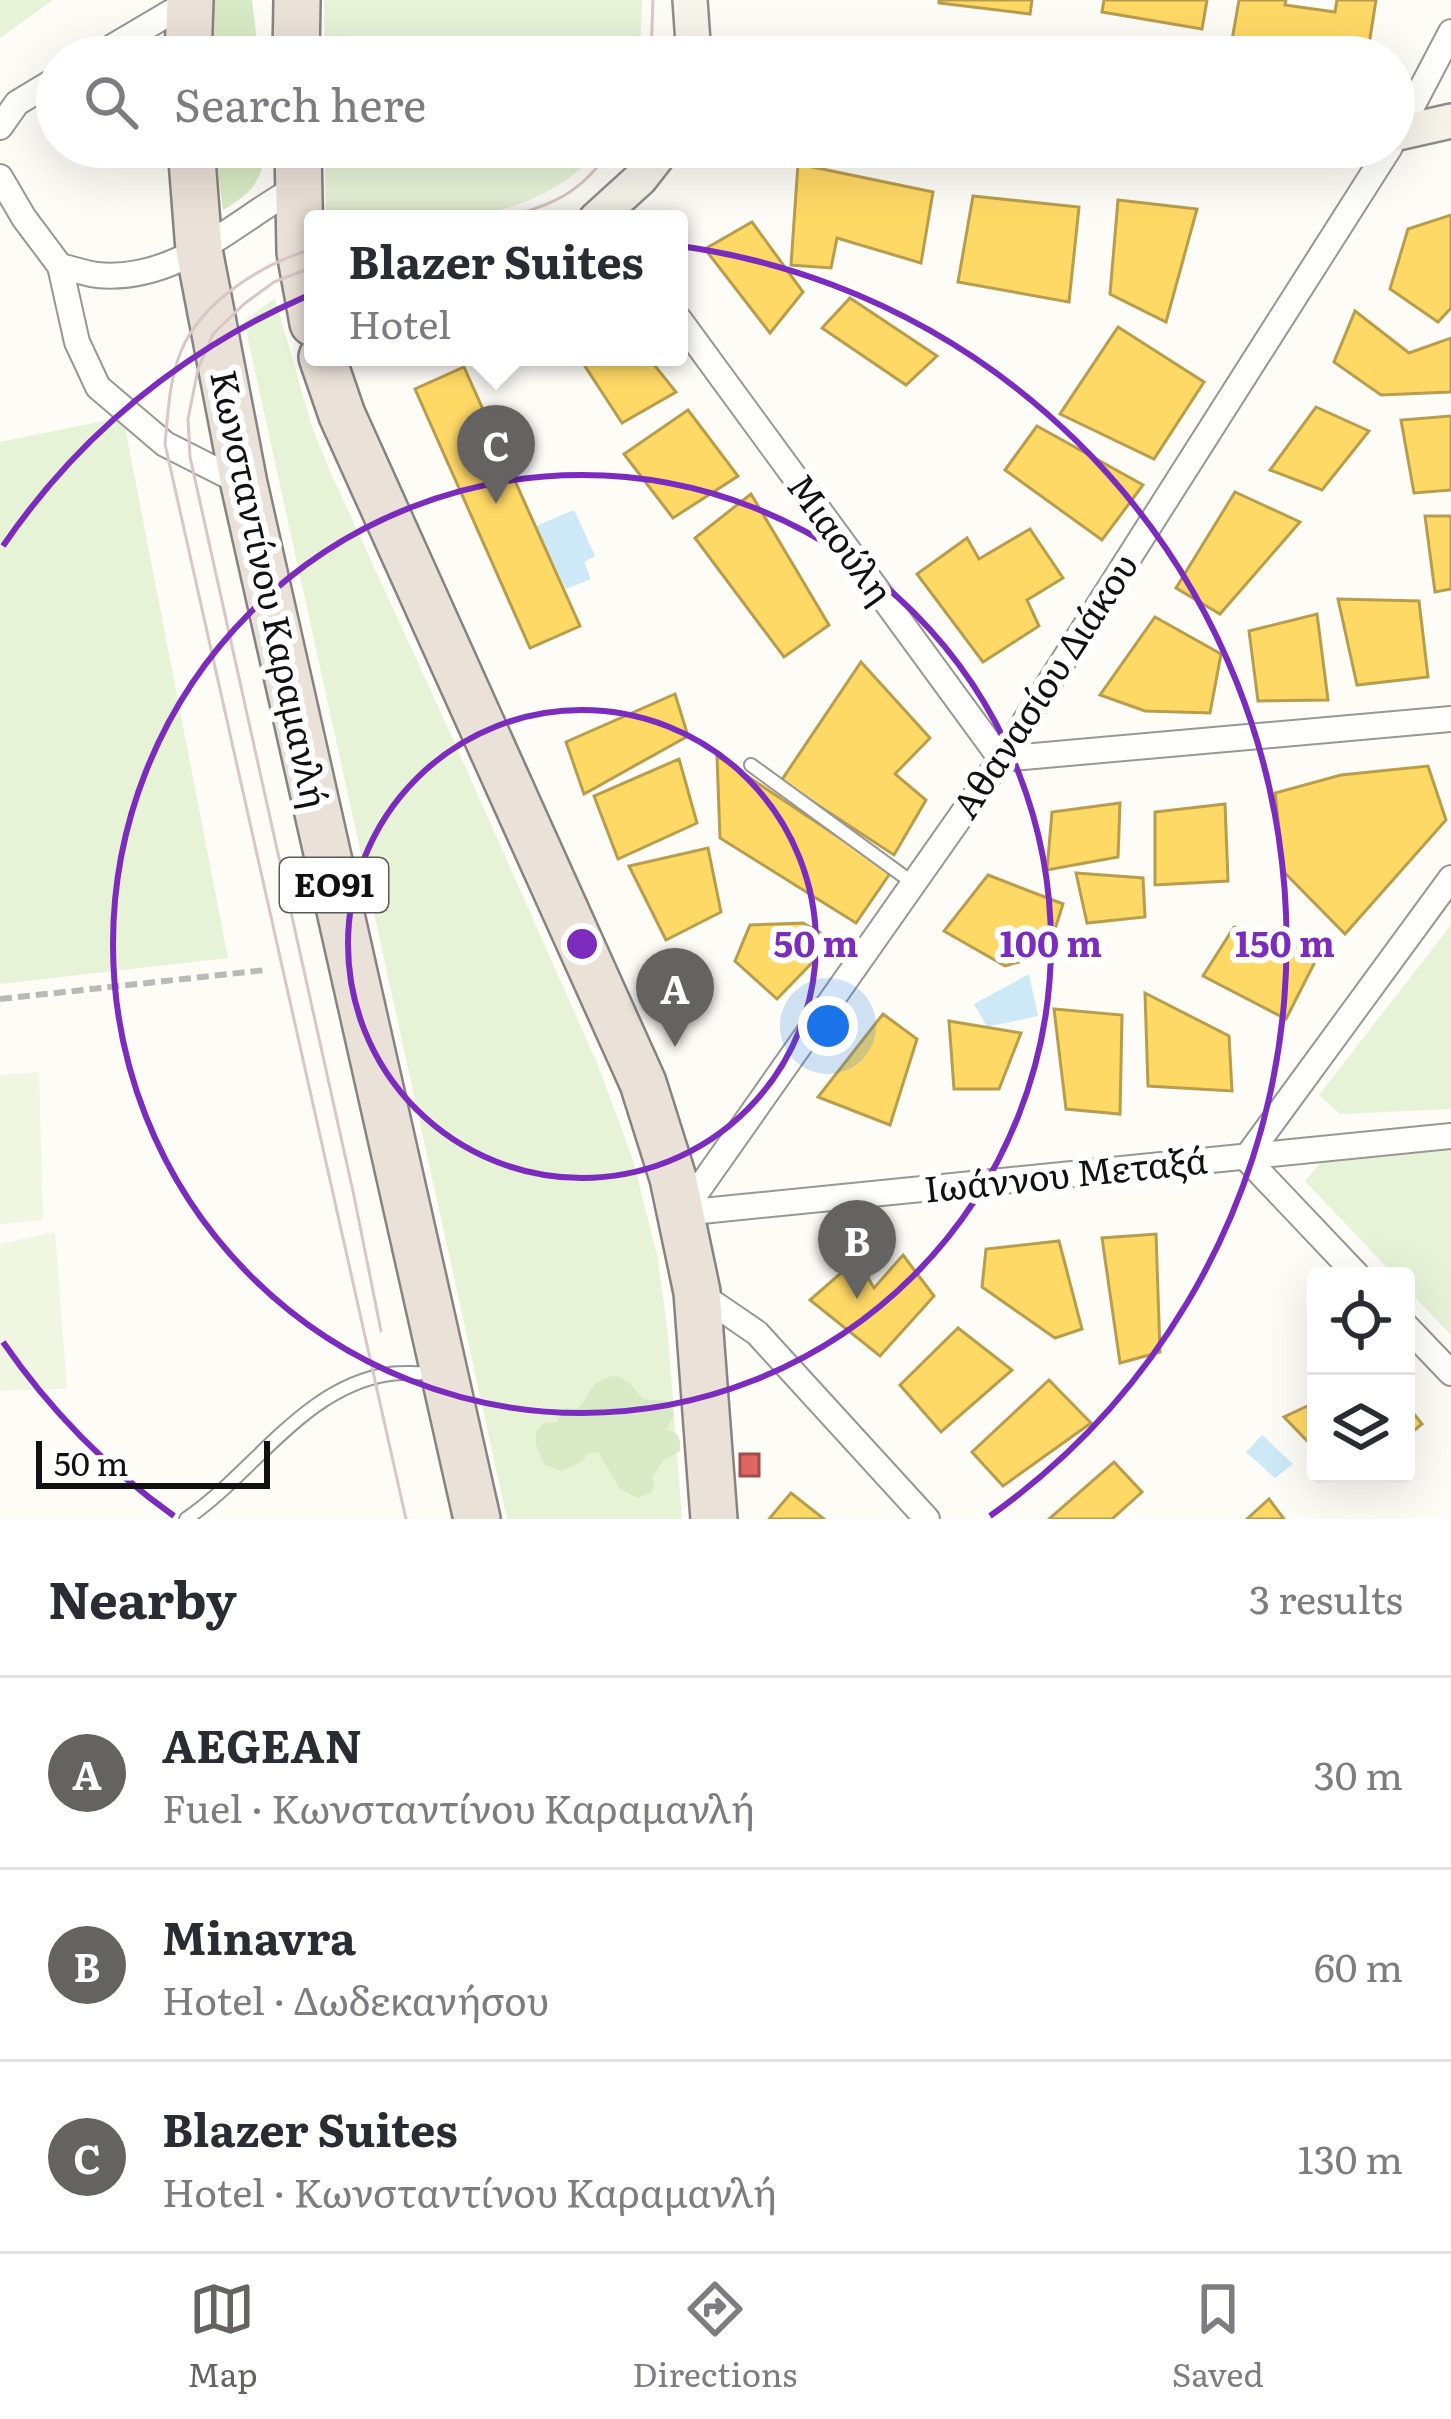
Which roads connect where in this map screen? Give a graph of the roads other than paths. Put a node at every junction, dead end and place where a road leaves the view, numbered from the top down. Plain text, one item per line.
1 (297, 0) edge
2 (690, 0) edge
3 (190, 1) edge
4 (1451, 32) edge
5 (131, 36) edge
6 (189, 36) edge
7 (296, 36) edge
8 (693, 36) edge
9 (36, 92) edge
10 (1415, 100) edge
11 (1451, 121) edge
12 (0, 127) edge
13 (1415, 132) edge
14 (192, 168) edge
15 (296, 168) edge
16 (298, 168) edge
17 (648, 168) edge
18 (1376, 168) edge
19 (0, 177) edge
20 (610, 210) edge
21 (199, 250) junction
22 (60, 266) junction
23 (304, 277) edge
24 (688, 331) edge
25 (325, 366) edge
26 (244, 484) junction
27 (1451, 719) edge
28 (1001, 759) junction
29 (751, 765) dead end
30 (1451, 878) edge
31 (914, 883) junction
32 (1451, 1136) edge
33 (1246, 1158) junction
34 (682, 1213) junction
35 (1349, 1267) edge
36 (697, 1292) junction
37 (1415, 1335) edge
38 (444, 1373) junction
39 (1451, 1373) edge
40 (186, 1519) edge
41 (476, 1519) edge
42 (714, 1519) edge
43 (927, 1519) edge

1 - 7 highway
2 - 8 main road
3 - 5 street
3 - 6 highway
4 - 10 street, Αθανασίου Διάκου
9 - 12 street
11 - 13 main road
14 - 21 highway, Κωνσταντίνου Καραμανλή / ΕΟ91
15 - 21 street
16 - 23 highway
17 - 20 main road
18 - 28 street, Αθανασίου Διάκου
19 - 22 street
21 - 22 street
21 - 26 highway, Κωνσταντίνου Καραμανλή / ΕΟ91
22 - 26 street
24 - 28 street, Μιαούλη
25 - 34 highway
26 - 38 highway, Κωνσταντίνου Καραμανλή / ΕΟ91
27 - 28 street
28 - 31 street, Αθανασίου Διάκου
29 - 31 lane
30 - 33 street
31 - 34 street, Αθανασίου Διάκου
32 - 33 street, Ιωάννου Μεταξά
33 - 34 street, Ιωάννου Μεταξά
33 - 35 street
34 - 36 highway
36 - 42 highway
36 - 43 street
37 - 39 street
38 - 40 lane
38 - 41 highway, Κωνσταντίνου Καραμανλή / ΕΟ91

